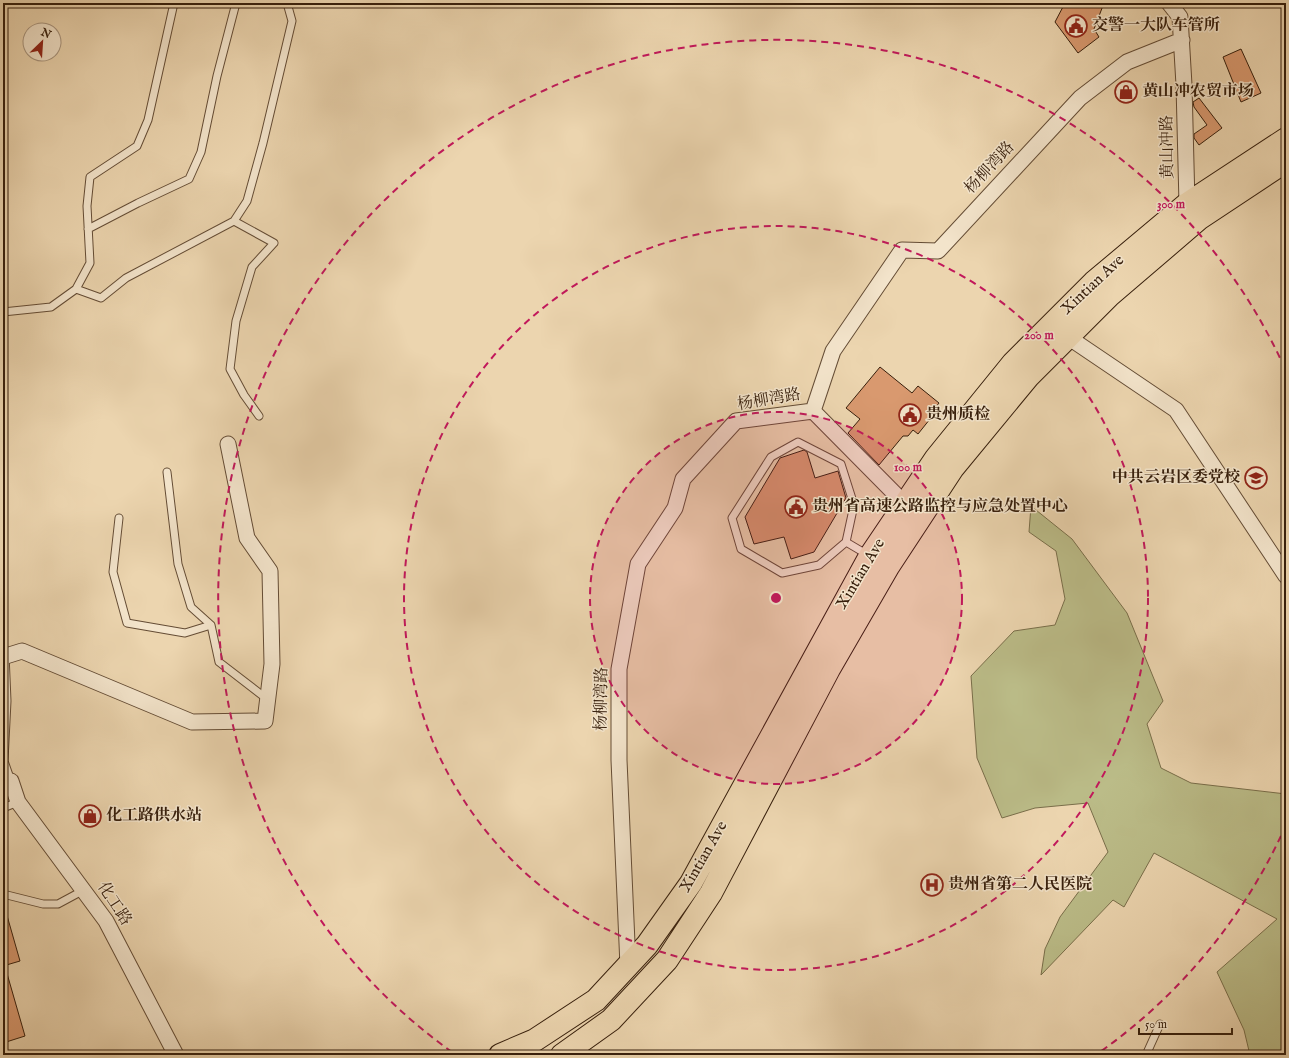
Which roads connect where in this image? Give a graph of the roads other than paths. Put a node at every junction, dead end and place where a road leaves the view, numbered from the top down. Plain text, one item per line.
1 (174, 3) edge
2 (236, 3) edge
3 (287, 3) edge
4 (1169, 3) edge
5 (1182, 40) junction
6 (1286, 139) edge
7 (1286, 160) edge
8 (1193, 211) junction
9 (234, 221) junction
10 (88, 230) junction
11 (76, 289) junction
12 (3, 312) edge
13 (1068, 337) junction
14 (813, 411) junction
15 (259, 416) dead end
16 (228, 444) dead end
17 (167, 472) dead end
18 (906, 504) junction
19 (118, 518) dead end
20 (846, 542) junction
21 (870, 556) junction
22 (1286, 576) edge
23 (211, 625) junction
24 (4, 654) edge
25 (268, 700) junction
26 (11, 781) joint
27 (18, 802) junction
28 (3, 808) edge
29 (84, 890) junction
30 (3, 894) edge
31 (628, 966) junction
32 (1160, 1024) dead end
33 (176, 1055) edge
34 (500, 1055) edge
35 (562, 1055) edge
36 (1146, 1055) edge

1 - 10 lane
2 - 10 lane
3 - 9 lane
4 - 5 street, 黄山冲路
5 - 8 street, 黄山冲路
5 - 14 street, 杨柳湾路
6 - 8 main road, Xintian Ave
7 - 8 main road, Xintian Ave
8 - 13 main road, Xintian Ave
8 - 18 main road, Xintian Ave
9 - 11 lane
9 - 15 lane
10 - 11 lane
11 - 12 lane
13 - 22 street
13 - 35 main road, Xintian Ave
14 - 18 street
14 - 31 street, 杨柳湾路
16 - 25 street
17 - 23 lane
18 - 21 main road, Xintian Ave
19 - 23 lane
20 - 20 lane
20 - 21 lane
21 - 31 main road, Xintian Ave
23 - 25 lane
24 - 25 street
24 - 26 lane
26 - 27 street, 化工路
27 - 28 lane
27 - 29 street, 化工路
29 - 30 lane
29 - 33 street, 化工路
31 - 34 main road, Xintian Ave
32 - 36 lane

